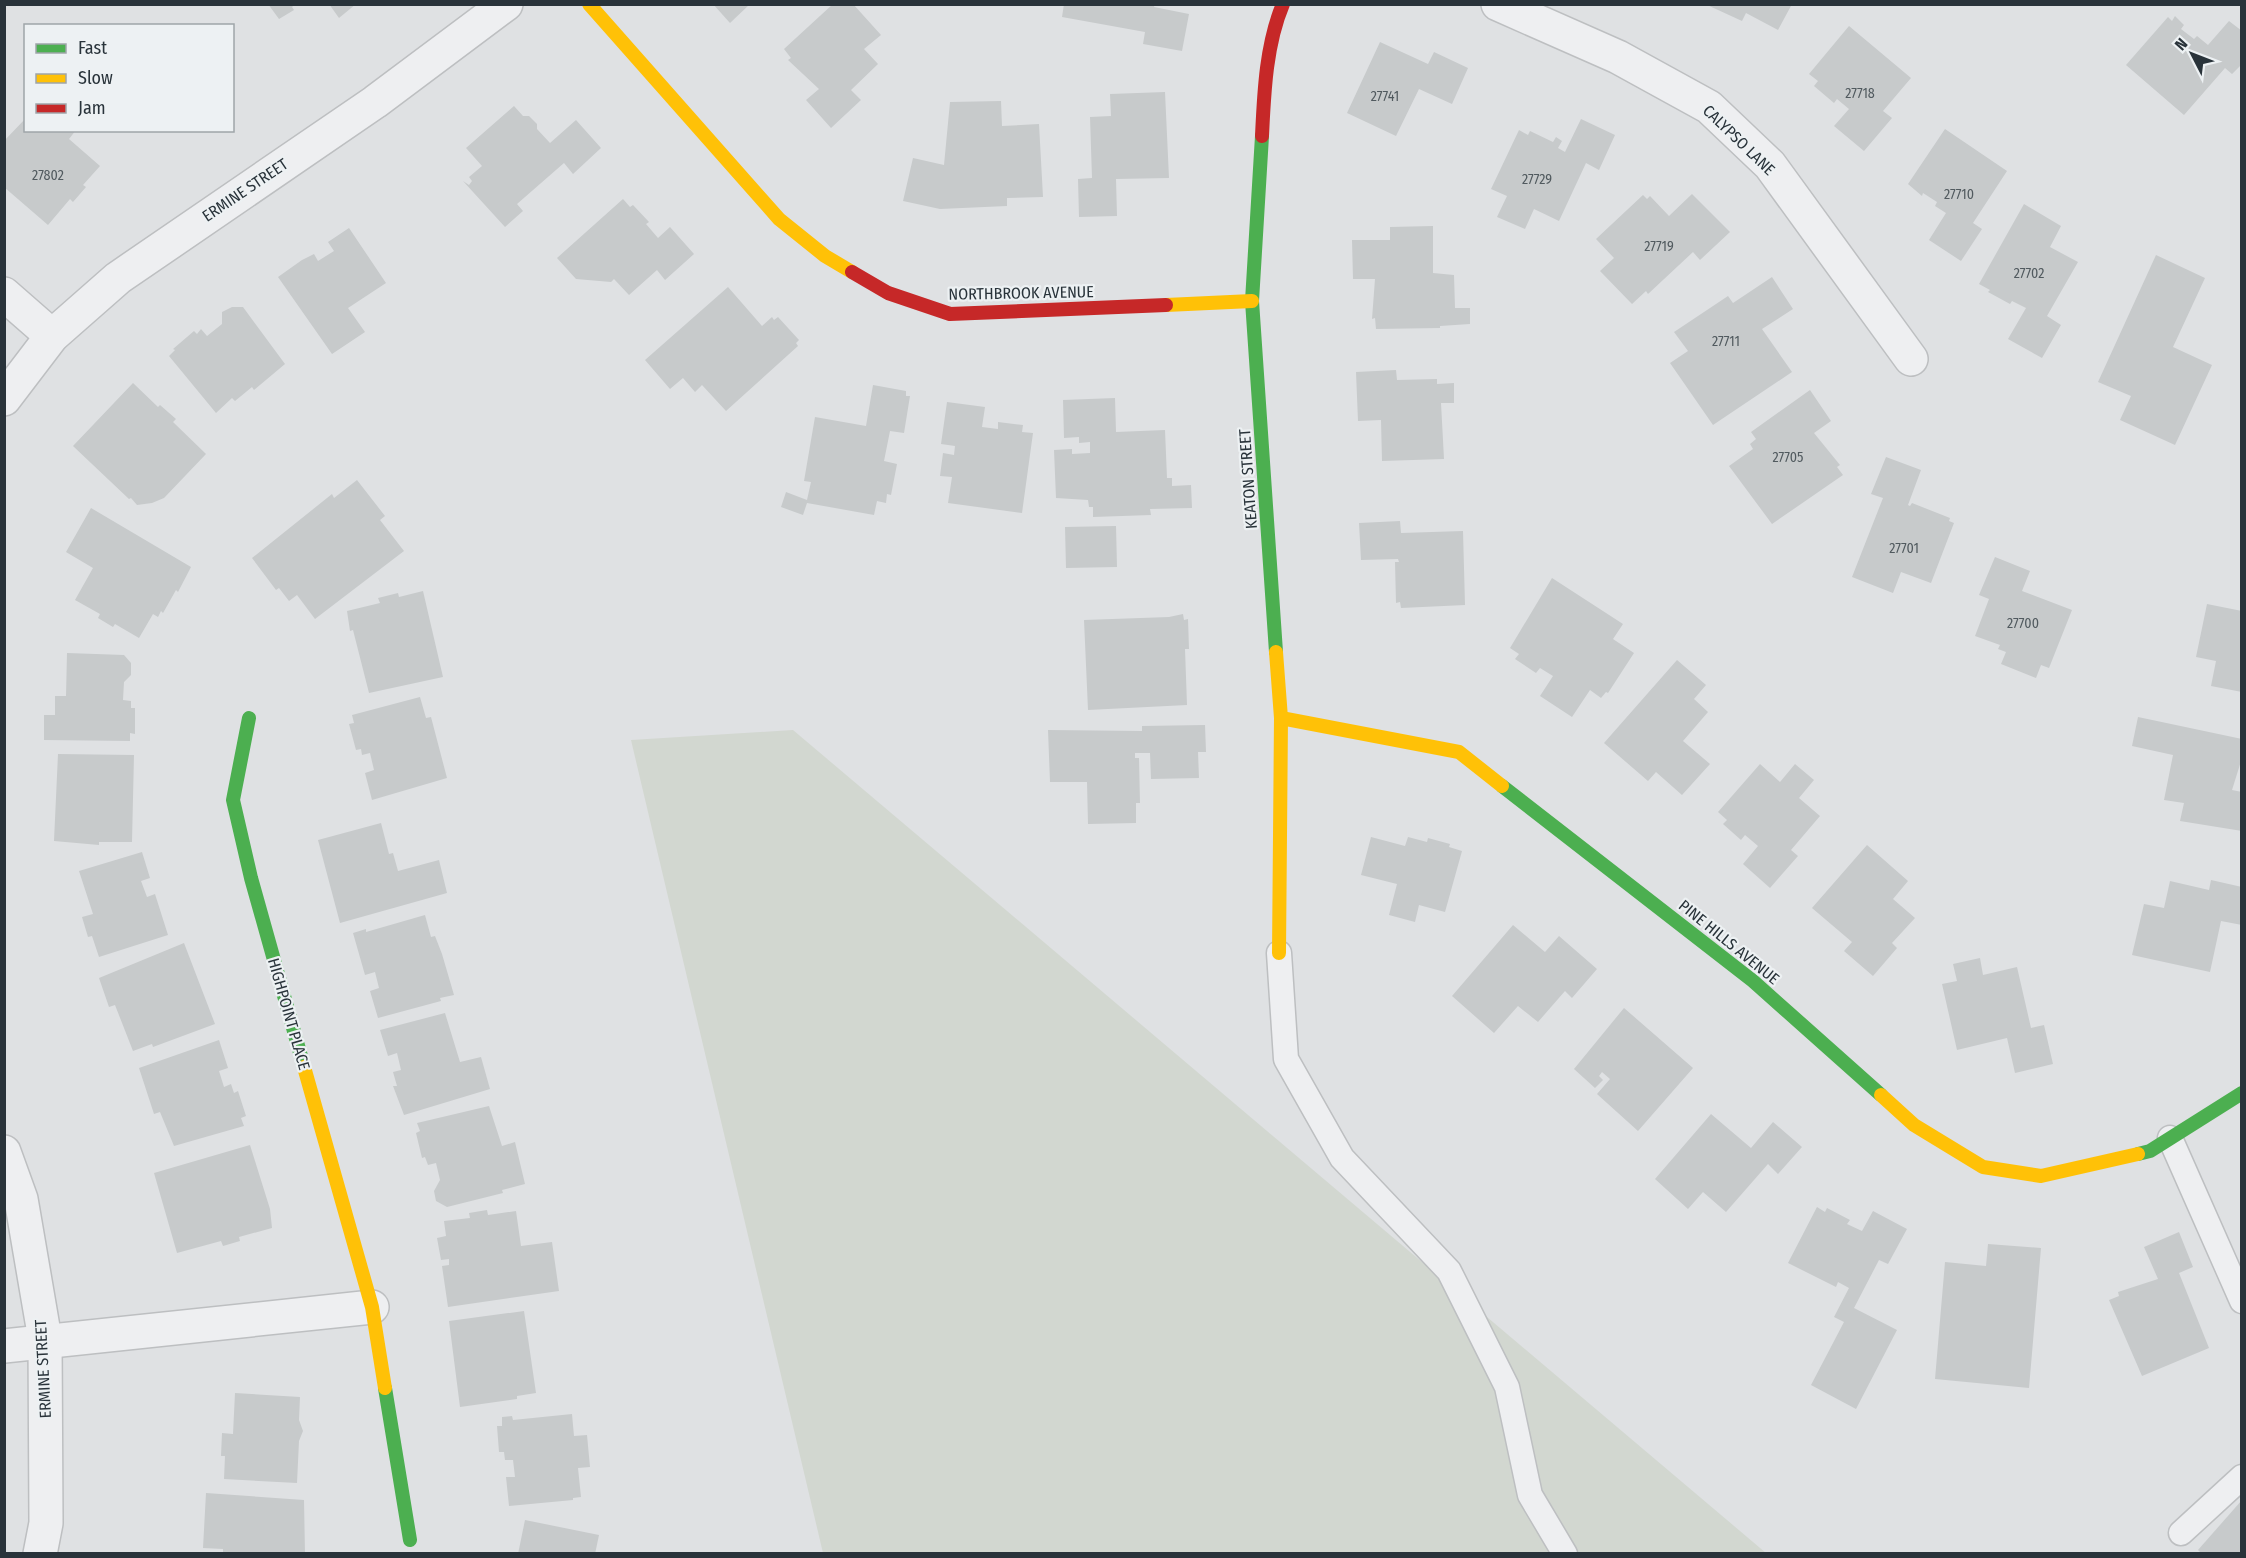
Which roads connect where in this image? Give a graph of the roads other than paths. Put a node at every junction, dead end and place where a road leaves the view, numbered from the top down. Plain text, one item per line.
1 (506, 4) edge
2 (589, 4) edge
3 (1283, 4) edge
4 (1498, 4) edge
5 (4, 294) edge
6 (1252, 302) junction
7 (52, 336) junction
8 (1911, 359) dead end
9 (4, 399) edge
10 (249, 718) dead end
11 (1281, 718) junction
12 (1279, 953) joint
13 (2241, 1094) edge
14 (2160, 1144) junction
15 (4, 1152) edge
16 (2241, 1301) edge
17 (372, 1307) junction
18 (45, 1340) junction
19 (4, 1346) edge
20 (2241, 1477) edge
21 (2181, 1533) dead end
22 (410, 1540) dead end
23 (40, 1554) edge
24 (1565, 1554) edge

1 - 7 street, ERMINE STREET
2 - 6 street, NORTHBROOK AVENUE
3 - 6 street, KEATON STREET
4 - 8 street, CALYPSO LANE
5 - 7 street
6 - 11 street, KEATON STREET
7 - 9 street, ERMINE STREET
10 - 17 street, HIGHPOINT PLACE
11 - 12 street, KEATON STREET
11 - 14 street, PINE HILLS AVENUE
12 - 24 lane
13 - 14 street, PINE HILLS AVENUE
14 - 16 lane
15 - 18 street, ERMINE STREET
17 - 18 street
17 - 22 street, HIGHPOINT PLACE
18 - 19 street
18 - 23 street, ERMINE STREET
20 - 21 lane

